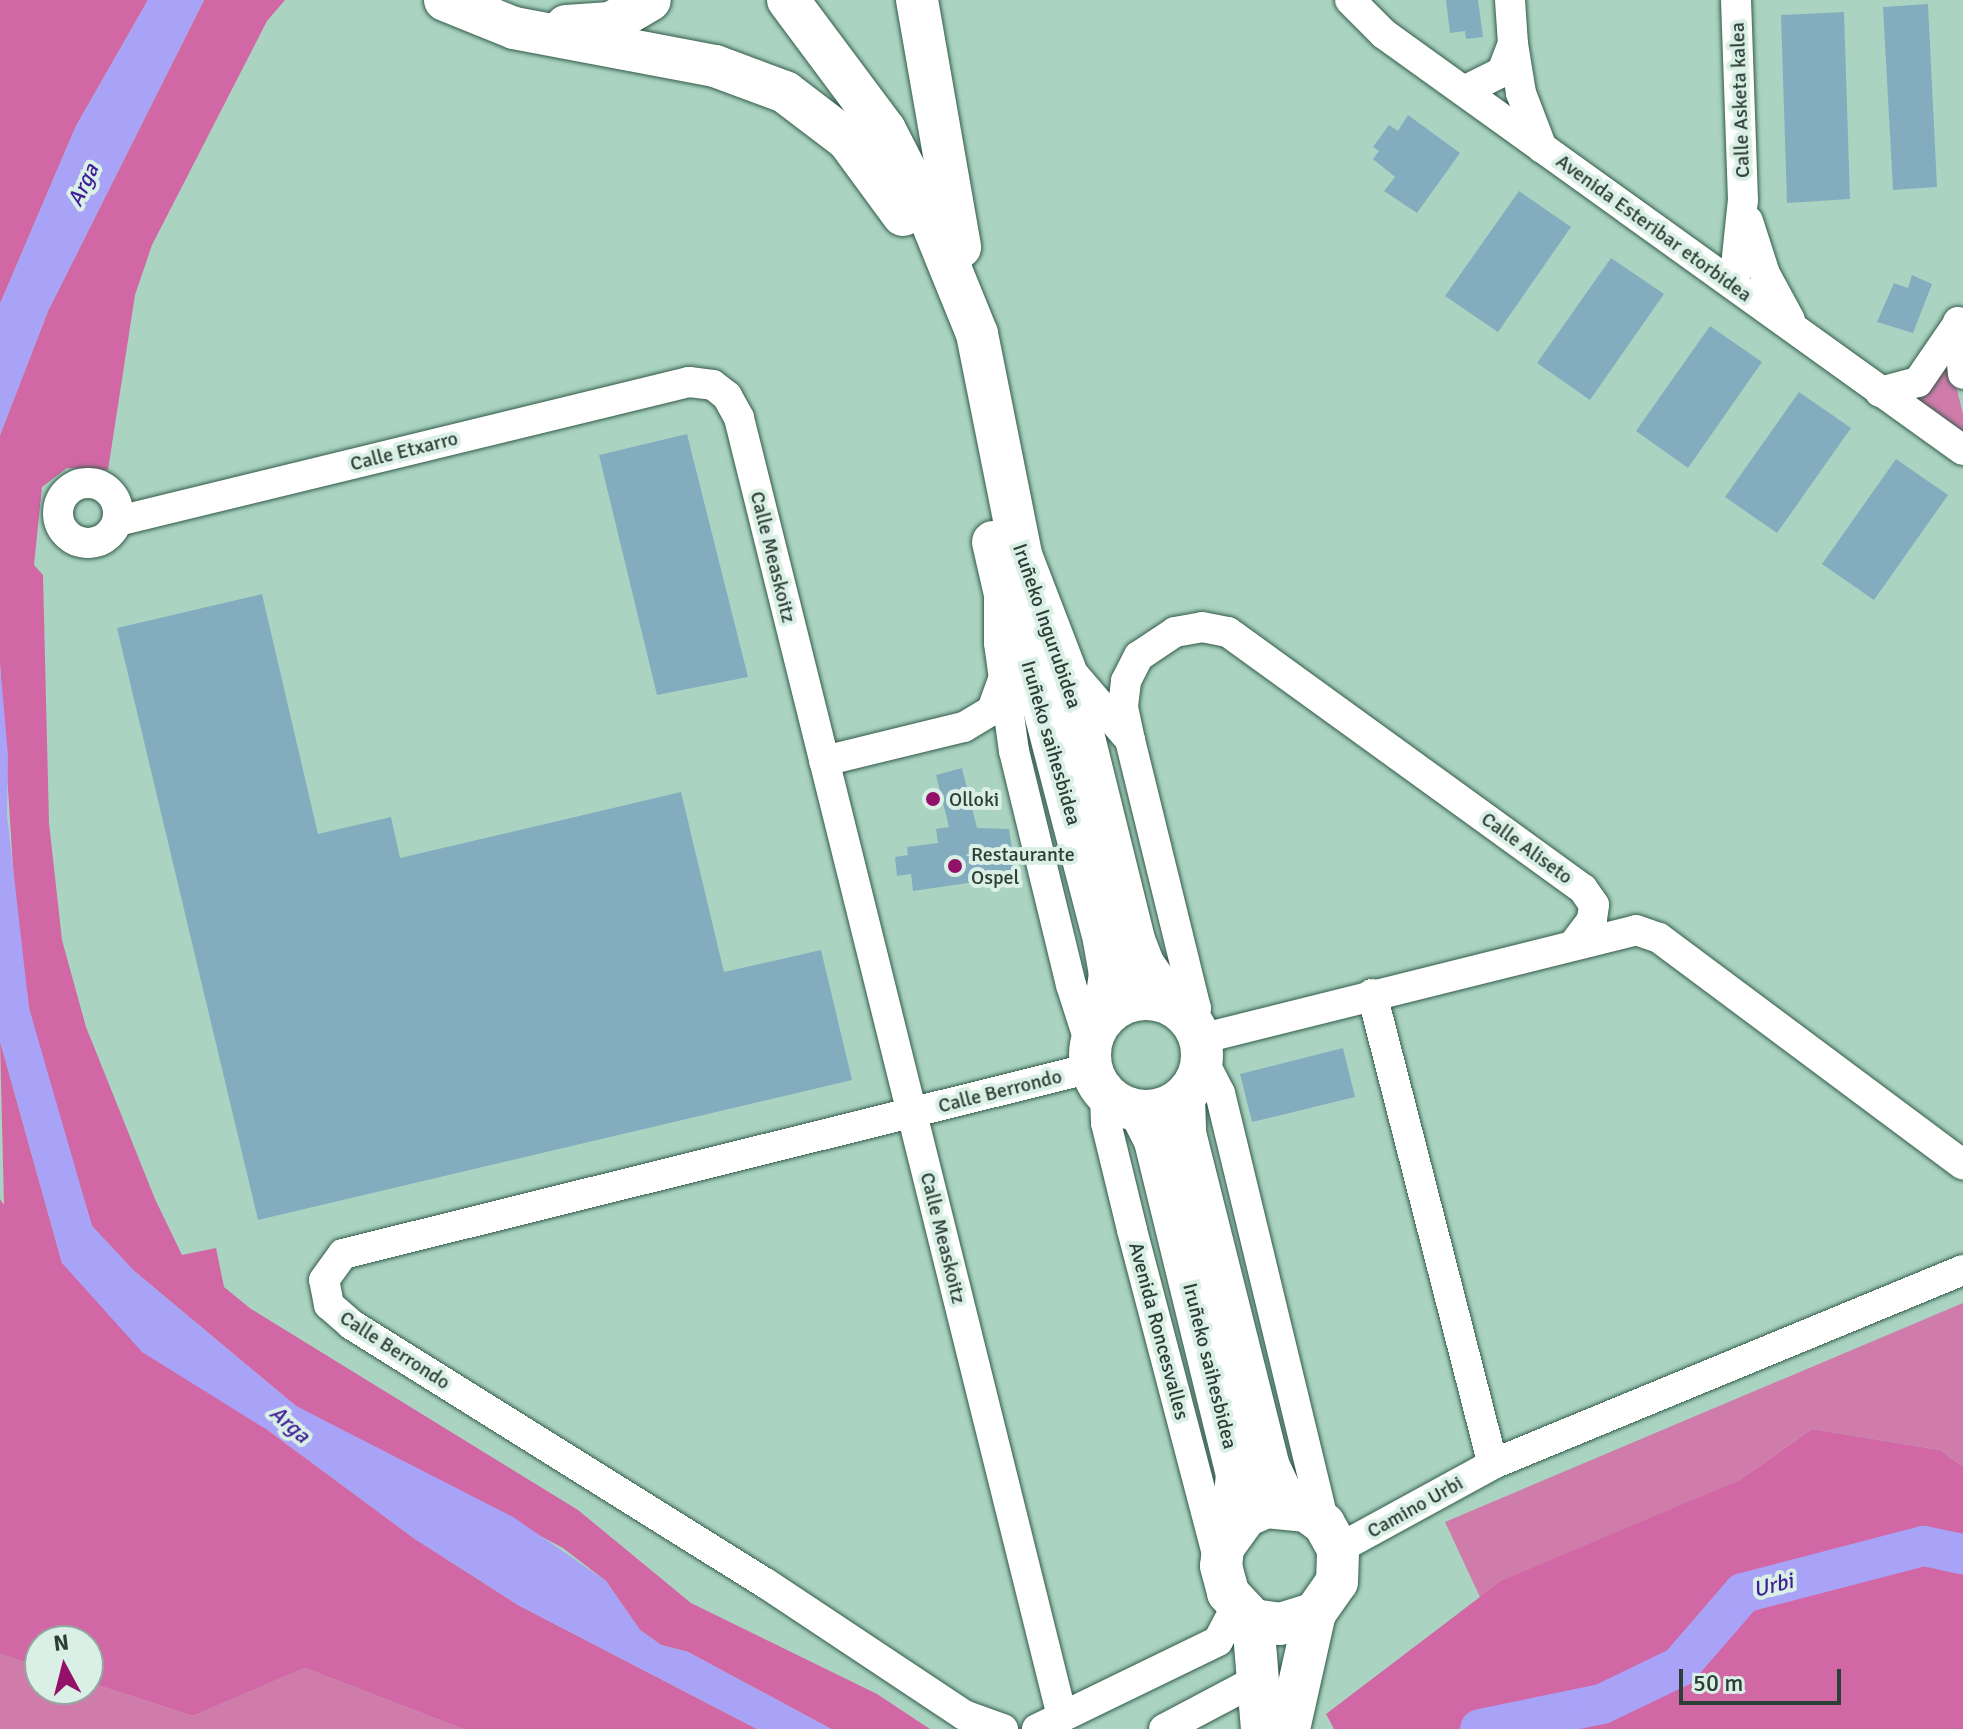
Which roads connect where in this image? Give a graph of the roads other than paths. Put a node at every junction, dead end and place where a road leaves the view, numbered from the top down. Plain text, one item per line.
1 (445, 0) edge
2 (473, 0) edge
3 (650, 0) edge
4 (788, 0) edge
5 (917, 0) edge
6 (1350, 0) edge
7 (1510, 0) edge
8 (1736, 0) edge
9 (1513, 44) junction
10 (1464, 91) junction
11 (1542, 148) junction
12 (1743, 200) junction
13 (1689, 254) junction
14 (1734, 285) junction
15 (1959, 318) edge
16 (1796, 330) junction
17 (967, 337) junction
18 (1963, 374) edge
19 (689, 382) joint
20 (1880, 392) junction
21 (1963, 450) edge
22 (118, 521) dead end
23 (999, 566) junction
24 (1062, 660) junction
25 (1003, 680) junction
26 (1130, 740) junction
27 (824, 761) junction
28 (1574, 944) junction
29 (1372, 994) junction
30 (1191, 1030) junction
31 (1106, 1067) junction
32 (1184, 1099) junction
33 (912, 1114) junction
34 (1963, 1165) edge
35 (1963, 1270) edge
36 (1493, 1464) junction
37 (1316, 1526) junction
38 (1226, 1549) junction
39 (1245, 1612) junction
40 (1315, 1613) junction
41 (1259, 1679) junction
42 (1050, 1722) edge
43 (1003, 1729) edge
44 (1166, 1729) edge
45 (1262, 1729) edge
46 (1289, 1729) edge

1 - 17 highway
2 - 3 highway
4 - 17 highway, Iruñeko Ingurubidea
5 - 17 highway
6 - 10 street, Avenida Esteribar etorbidea
7 - 9 street
8 - 12 street, Calle Asketa kalea
9 - 10 street
9 - 11 street
10 - 11 street, Avenida Esteribar etorbidea
11 - 13 street, Avenida Esteribar etorbidea
12 - 13 street, Calle Asketa kalea
12 - 14 street, Calle Asketa kalea
12 - 16 street, Calle Asketa kalea
13 - 14 street, Avenida Esteribar etorbidea
14 - 16 street, Avenida Esteribar etorbidea
15 - 18 street
15 - 20 street
16 - 20 street, Avenida Esteribar etorbidea
17 - 23 highway, Iruñeko Ingurubidea
17 - 24 highway, Iruñeko Ingurubidea
19 - 22 street, Calle Etxarro
19 - 27 street, Calle Measkoitz
20 - 21 street, Avenida Esteribar etorbidea
23 - 25 street
23 - 31 highway, Iruñeko saihesbidea
24 - 26 street
24 - 30 highway, Iruñeko Ingurubidea
25 - 27 street
25 - 31 street
26 - 28 street, Calle Aliseto
26 - 30 street
27 - 33 street, Calle Measkoitz
28 - 29 street
28 - 34 street
29 - 30 street
29 - 36 street
30 - 31 highway
30 - 32 highway
30 - 37 street
31 - 32 highway
31 - 33 street, Calle Berrondo
31 - 38 highway, Iruñeko saihesbidea
32 - 37 highway, Iruñeko saihesbidea
33 - 42 street, Calle Measkoitz
33 - 43 street, Calle Berrondo
35 - 36 street, Camino Urbi
36 - 37 street, Camino Urbi
37 - 38 highway
37 - 40 highway
38 - 39 highway
39 - 40 highway
39 - 41 highway
39 - 42 street
40 - 46 highway
41 - 44 street
41 - 45 highway

